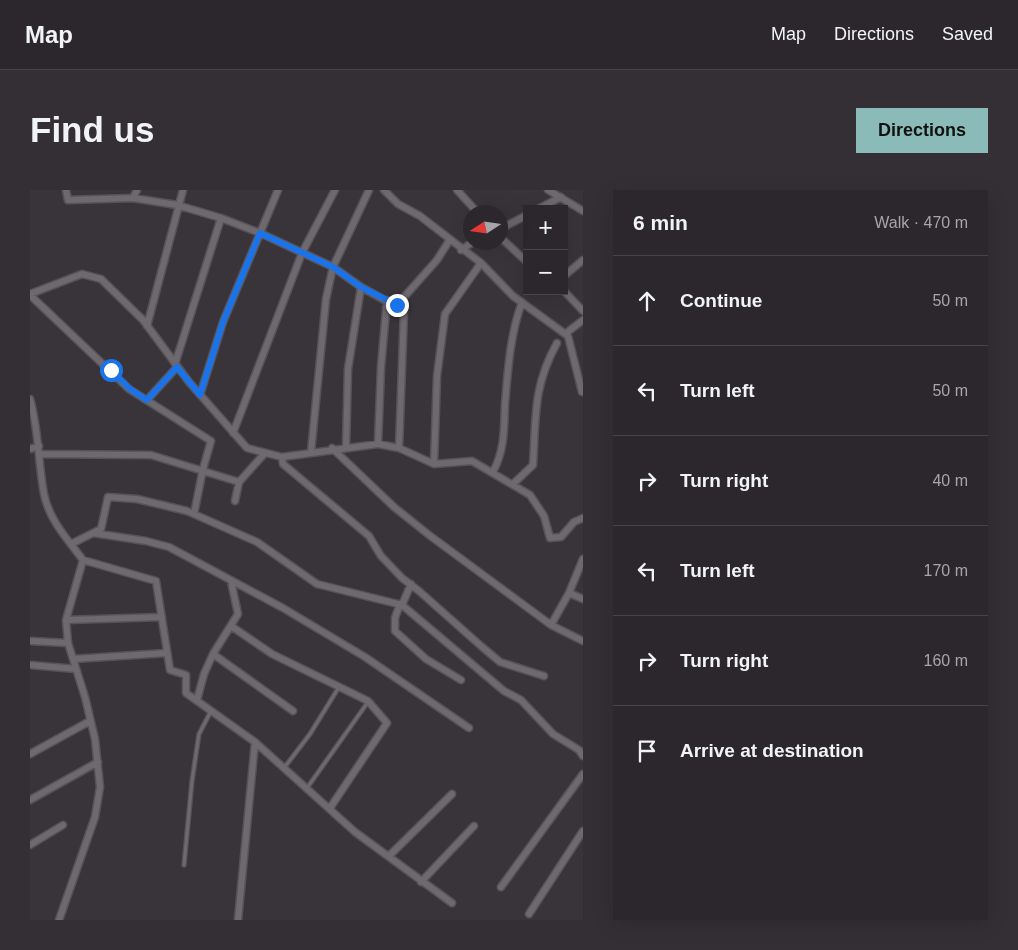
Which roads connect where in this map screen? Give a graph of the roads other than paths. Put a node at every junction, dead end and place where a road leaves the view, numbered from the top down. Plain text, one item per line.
1 (66, 190) edge
2 (137, 190) edge
3 (183, 190) edge
4 (278, 190) edge
5 (335, 190) edge
6 (369, 190) edge
7 (384, 190) edge
8 (457, 190) edge
9 (548, 190) edge
10 (562, 196) junction
11 (133, 198) junction
12 (177, 205) junction
13 (471, 205) edge
14 (545, 205) edge
15 (583, 211) edge
16 (523, 217) edge
17 (221, 218) junction
18 (508, 224) edge
19 (260, 233) junction
20 (449, 241) junction
21 (508, 244) edge
22 (461, 250) joint
23 (302, 253) junction
24 (523, 258) edge
25 (583, 260) edge
26 (481, 264) junction
27 (333, 267) junction
28 (568, 273) edge
29 (361, 287) junction
30 (30, 294) edge
31 (568, 295) edge
32 (387, 300) junction
33 (522, 302) junction
34 (397, 305) junction
35 (583, 311) edge
36 (583, 320) edge
37 (147, 326) junction
38 (565, 334) junction
39 (557, 343) dead end
40 (176, 365) junction
41 (582, 392) edge
42 (200, 395) junction
43 (147, 400) junction
44 (31, 403) edge
45 (233, 433) junction
46 (378, 444) junction
47 (39, 446) junction
48 (346, 447) junction
49 (332, 448) junction
50 (399, 448) junction
51 (30, 450) edge
52 (311, 452) junction
53 (265, 453) junction
54 (40, 454) junction
55 (282, 457) junction
56 (434, 464) junction
57 (203, 469) junction
58 (493, 472) junction
59 (239, 482) junction
60 (513, 484) junction
61 (235, 501) dead end
62 (194, 514) junction
63 (583, 518) edge
64 (92, 533) junction
65 (71, 544) junction
66 (583, 559) edge
67 (83, 560) junction
68 (231, 581) junction
69 (411, 584) junction
70 (569, 593) junction
71 (583, 599) edge
72 (401, 605) junction
73 (162, 617) junction
74 (66, 620) junction
75 (551, 625) junction
76 (231, 626) junction
77 (30, 641) edge
78 (583, 641) edge
79 (68, 643) junction
80 (167, 653) junction
81 (213, 654) junction
82 (73, 659) junction
83 (30, 665) edge
84 (76, 669) junction
85 (544, 676) dead end
86 (462, 680) dead end
87 (339, 687) junction
88 (197, 700) junction
89 (368, 701) junction
90 (211, 710) junction
91 (293, 711) dead end
92 (90, 721) junction
93 (470, 728) dead end
94 (255, 742) junction
95 (30, 754) edge
96 (583, 756) edge
97 (98, 762) junction
98 (284, 768) junction
99 (583, 774) edge
100 (307, 788) junction
101 (452, 794) dead end
102 (30, 800) edge
103 (330, 808) junction
104 (63, 825) dead end
105 (474, 826) dead end
106 (583, 831) edge
107 (30, 845) edge
108 (389, 856) junction
109 (184, 865) dead end
110 (421, 882) junction
111 (502, 887) dead end
112 (452, 903) dead end
113 (529, 914) dead end
114 (59, 920) edge
115 (238, 920) edge

1 - 11 street
2 - 11 street
3 - 12 street
4 - 19 street
5 - 23 street
6 - 27 street
7 - 20 street
8 - 13 street
9 - 10 street
10 - 14 street
10 - 15 street
11 - 12 street
12 - 17 street
12 - 37 street
16 - 18 street
17 - 19 street
17 - 40 street
19 - 23 street
19 - 42 street
20 - 22 street
20 - 34 street
21 - 24 street
22 - 26 street
23 - 27 street
23 - 45 street
25 - 28 street
26 - 33 street
26 - 56 street
27 - 29 street
27 - 52 street
29 - 32 street
29 - 48 street
30 - 37 street
30 - 43 street
31 - 35 street
32 - 34 street
32 - 46 street
33 - 38 street
33 - 58 street
34 - 50 street
36 - 38 street
37 - 40 street
38 - 41 street
39 - 60 street
40 - 42 street
40 - 43 street
42 - 45 street
43 - 57 street
44 - 47 street
45 - 53 street
46 - 48 street
46 - 50 street
47 - 51 street
47 - 54 street
48 - 49 street
49 - 52 street
49 - 75 street
50 - 56 street
52 - 55 street
53 - 55 street
53 - 59 street
54 - 57 street
54 - 65 street
55 - 69 street
56 - 58 street
57 - 59 street
57 - 62 street
58 - 60 street
59 - 61 street
60 - 63 street
62 - 64 street
62 - 72 street
64 - 65 street
64 - 68 street
65 - 67 street
66 - 70 street
67 - 73 street
67 - 74 street
68 - 76 street
68 - 93 street
69 - 72 street
69 - 85 street
70 - 71 street
70 - 75 street
72 - 86 street
72 - 96 street
73 - 74 street
73 - 80 street
74 - 79 street
75 - 78 street
76 - 81 street
76 - 87 street
77 - 79 street
79 - 82 street
80 - 82 street
80 - 88 street
81 - 88 street
81 - 91 street
82 - 84 street
83 - 84 street
84 - 92 street
87 - 89 street
87 - 98 lane
88 - 90 street
89 - 100 lane
89 - 103 street
90 - 94 street
90 - 109 lane
92 - 95 street
92 - 97 street
94 - 98 street
94 - 115 street
97 - 102 street
97 - 114 street
98 - 100 street
99 - 111 street
100 - 103 street
101 - 108 street
103 - 108 street
104 - 107 street
105 - 110 street
106 - 113 street
108 - 110 street
110 - 112 street

